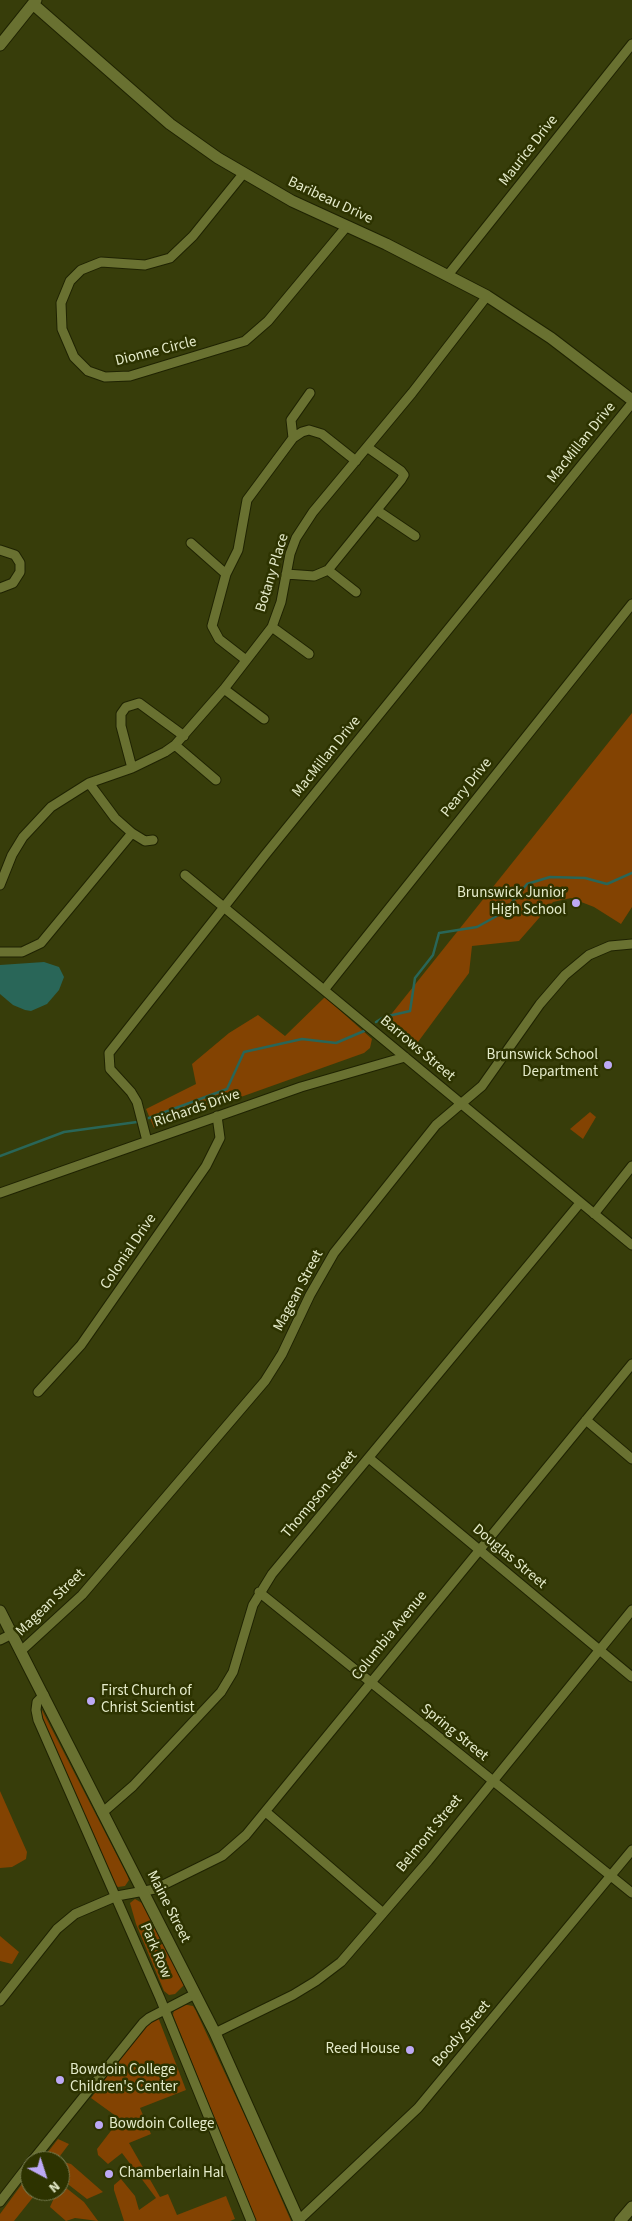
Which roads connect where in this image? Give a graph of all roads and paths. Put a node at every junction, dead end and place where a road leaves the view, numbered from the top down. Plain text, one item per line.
1 (34, 2) edge
2 (632, 44) edge
3 (0, 45) edge
4 (243, 174) junction
5 (347, 226) junction
6 (448, 275) junction
7 (487, 296) junction
8 (310, 393) dead end
9 (632, 402) edge
10 (293, 438) junction
11 (367, 447) junction
12 (356, 461) junction
13 (378, 511) junction
14 (415, 536) dead end
15 (191, 543) dead end
16 (0, 550) edge
17 (328, 570) junction
18 (226, 574) junction
19 (286, 574) junction
20 (0, 588) edge
21 (356, 592) dead end
22 (632, 604) edge
23 (272, 627) junction
24 (309, 654) dead end
25 (246, 660) junction
26 (224, 689) junction
27 (264, 719) dead end
28 (184, 736) junction
29 (175, 745) junction
30 (132, 768) junction
31 (216, 780) dead end
32 (89, 783) junction
33 (132, 833) junction
34 (153, 840) dead end
35 (185, 875) dead end
36 (0, 885) edge
37 (224, 907) junction
38 (632, 944) edge
39 (0, 952) edge
40 (324, 990) junction
41 (404, 1057) junction
42 (461, 1104) junction
43 (217, 1116) junction
44 (147, 1141) junction
45 (632, 1166) edge
46 (0, 1193) edge
47 (580, 1202) junction
48 (594, 1214) junction
49 (632, 1245) edge
50 (632, 1364) edge
51 (38, 1392) dead end
52 (586, 1420) junction
53 (369, 1458) junction
54 (632, 1460) edge
55 (479, 1549) junction
56 (260, 1592) junction
57 (632, 1610) edge
58 (0, 1611) edge
59 (12, 1634) junction
60 (0, 1640) edge
61 (600, 1650) junction
62 (21, 1651) junction
63 (632, 1677) edge
64 (370, 1682) junction
65 (44, 1695) junction
66 (491, 1781) junction
67 (266, 1812) junction
68 (102, 1813) junction
69 (632, 1850) edge
70 (611, 1876) junction
71 (144, 1891) junction
72 (632, 1893) edge
73 (117, 1896) junction
74 (384, 1913) junction
75 (195, 1994) junction
76 (0, 2001) edge
77 (165, 2009) junction
78 (215, 2033) junction
79 (40, 2151) edge
80 (20, 2176) edge
81 (0, 2202) edge
82 (632, 2207) edge
83 (251, 2221) edge
84 (299, 2221) edge
85 (620, 2221) edge

1 - 3 street
1 - 4 street, Baribeau Drive
2 - 6 street, Maurice Drive
4 - 5 street, Baribeau Drive
4 - 5 street, Dionne Circle
5 - 6 street, Baribeau Drive
6 - 7 street, Baribeau Drive
7 - 9 street, Baribeau Drive
7 - 11 street, Botany Place
8 - 10 street
9 - 37 street, MacMillan Drive
10 - 12 street
10 - 18 street
11 - 12 street, Botany Place
11 - 13 street
12 - 19 street, Botany Place
13 - 14 street
13 - 17 street
15 - 18 street
16 - 20 street
17 - 19 street
17 - 21 street
18 - 25 street
19 - 23 street, Botany Place
22 - 40 street, Peary Drive
23 - 24 street
23 - 25 street, Botany Place
25 - 26 street, Botany Place
26 - 27 street
26 - 28 street, Botany Place
28 - 29 street, Botany Place
28 - 30 street
29 - 30 street, Botany Place
29 - 31 street
30 - 32 street, Botany Place
32 - 33 street
32 - 36 street, Botany Place
33 - 34 street
33 - 39 street
35 - 37 street, Barrows Street
37 - 40 street, Barrows Street
37 - 44 street, MacMillan Drive
38 - 42 street, Magean Street
40 - 41 street, Barrows Street
41 - 42 street, Barrows Street
41 - 43 street, Richards Drive
42 - 47 street, Barrows Street
42 - 62 street, Magean Street
43 - 44 street, Richards Drive
43 - 51 street, Colonial Drive
44 - 46 street, Richards Drive
45 - 48 street
47 - 48 street, Barrows Street
47 - 53 street, Thompson Street
48 - 49 street, Barrows Street
50 - 52 street, Columbia Avenue
52 - 54 street
52 - 55 street, Columbia Avenue
53 - 55 street, Douglas Street
53 - 56 street, Thompson Street
55 - 61 street, Douglas Street
55 - 64 street, Columbia Avenue
56 - 64 street, Spring Street
56 - 68 street, Thompson Street
57 - 61 street, Belmont Street
58 - 59 street, Maine Street
59 - 60 street
59 - 62 street, Maine Street
61 - 63 street, Douglas Street
61 - 66 street, Belmont Street
62 - 65 street, Maine Street
64 - 66 street, Spring Street
64 - 67 street, Columbia Avenue
65 - 68 street, Maine Street
65 - 73 street, Park Row
66 - 70 street, Spring Street
66 - 74 street, Belmont Street
67 - 71 street, Columbia Avenue
67 - 74 street
68 - 71 street, Maine Street
69 - 70 street, Boody Street
70 - 72 street, Spring Street
70 - 84 street, Boody Street
71 - 73 street, Columbia Avenue
71 - 75 street, Maine Street
73 - 76 street, Columbia Avenue
73 - 77 street, Park Row
74 - 78 street, Belmont Street
75 - 77 street
75 - 78 street, Maine Street
77 - 79 street
77 - 83 street, Park Row
78 - 84 street, Maine Street
80 - 81 street
82 - 85 street

